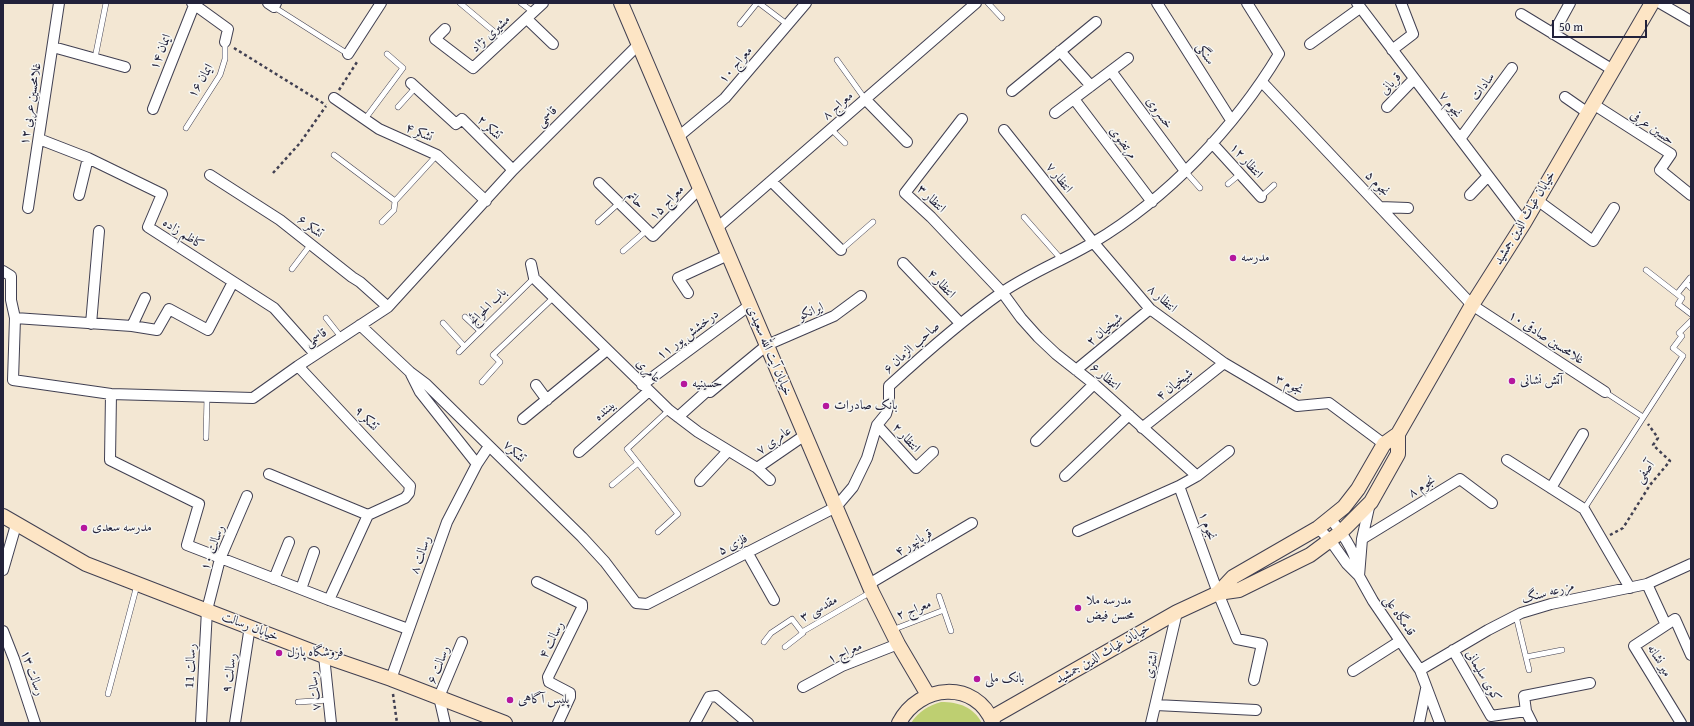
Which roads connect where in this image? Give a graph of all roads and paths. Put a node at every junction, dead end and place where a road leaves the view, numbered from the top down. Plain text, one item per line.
1 (59, 3) edge
2 (106, 3) edge
3 (381, 3) edge
4 (460, 3) edge
5 (522, 3) edge
6 (543, 3) edge
7 (621, 3) edge
8 (758, 3) edge
9 (806, 3) edge
10 (976, 3) edge
11 (988, 3) edge
12 (1156, 3) edge
13 (1247, 3) edge
14 (1402, 3) edge
15 (1570, 3) edge
16 (1652, 3) edge
17 (1660, 3) edge
18 (194, 4) edge
19 (273, 4) edge
20 (1359, 5) edge
21 (1521, 14) dead end
22 (530, 15) junction
23 (1002, 18) dead end
24 (1691, 21) edge
25 (1096, 22) dead end
26 (740, 24) dead end
27 (788, 25) junction
28 (445, 29) dead end
29 (1553, 34) junction
30 (504, 40) junction
31 (225, 42) junction
32 (553, 44) dead end
33 (638, 44) junction
34 (1310, 44) dead end
35 (53, 47) junction
36 (1392, 50) junction
37 (1060, 51) junction
38 (348, 54) junction
39 (387, 54) dead end
40 (95, 58) junction
41 (1128, 58) dead end
42 (837, 60) dead end
43 (125, 67) dead end
44 (1512, 68) dead end
45 (1613, 70) junction
46 (1111, 71) junction
47 (1414, 78) junction
48 (1262, 82) junction
49 (414, 85) joint
50 (1091, 86) junction
51 (1012, 91) dead end
52 (1565, 97) dead end
53 (334, 98) junction
54 (866, 99) junction
55 (1074, 99) junction
56 (326, 106) junction
57 (398, 107) dead end
58 (1387, 107) dead end
59 (1590, 108) junction
60 (153, 109) dead end
61 (1055, 113) dead end
62 (365, 119) junction
63 (962, 120) dead end
64 (1231, 120) junction
65 (186, 128) dead end
66 (831, 129) junction
67 (1004, 130) dead end
68 (678, 137) junction
69 (39, 139) junction
70 (1460, 139) junction
71 (907, 142) dead end
72 (845, 143) dead end
73 (1212, 143) junction
74 (334, 155) dead end
75 (436, 155) junction
76 (88, 158) junction
77 (513, 170) junction
78 (1185, 170) junction
79 (273, 173) dead end
80 (1240, 174) junction
81 (210, 175) dead end
82 (1488, 176) junction
83 (770, 181) junction
84 (599, 183) dead end
85 (1228, 184) dead end
86 (1274, 185) dead end
87 (700, 188) junction
88 (1200, 188) dead end
89 (79, 195) dead end
90 (1470, 195) dead end
91 (1691, 195) edge
92 (1261, 197) joint
93 (1537, 200) junction
94 (395, 201) junction
95 (486, 201) junction
96 (1152, 202) junction
97 (619, 203) junction
98 (1380, 207) junction
99 (28, 208) dead end
100 (1408, 208) dead end
101 (1614, 208) dead end
102 (1024, 217) dead end
103 (382, 222) dead end
104 (598, 222) dead end
105 (873, 222) dead end
106 (1524, 223) junction
107 (717, 228) junction
108 (99, 230) dead end
109 (650, 233) junction
110 (1093, 242) junction
111 (311, 244) junction
112 (623, 250) dead end
113 (841, 250) joint
114 (728, 255) junction
115 (1061, 260) junction
116 (531, 264) dead end
117 (903, 264) dead end
118 (292, 268) dead end
119 (1646, 270) dead end
120 (3, 271) edge
121 (534, 278) junction
122 (1690, 278) dead end
123 (233, 282) junction
124 (1686, 283) junction
125 (1691, 288) edge
126 (1002, 292) junction
127 (688, 293) dead end
128 (1677, 294) junction
129 (861, 296) dead end
130 (554, 297) junction
131 (145, 298) dead end
132 (750, 305) junction
133 (1472, 305) junction
134 (388, 307) junction
135 (1150, 309) junction
136 (1691, 314) edge
137 (465, 317) dead end
138 (15, 318) junction
139 (326, 318) dead end
140 (1691, 321) edge
141 (443, 323) dead end
142 (960, 323) junction
143 (91, 324) junction
144 (360, 325) junction
145 (132, 326) junction
146 (480, 331) junction
147 (341, 337) junction
148 (767, 345) junction
149 (464, 346) junction
150 (607, 350) junction
151 (459, 352) dead end
152 (315, 354) junction
153 (1224, 363) junction
154 (298, 366) junction
155 (1076, 370) junction
156 (410, 372) junction
157 (482, 382) dead end
158 (1094, 384) junction
159 (536, 385) dead end
160 (646, 388) junction
161 (1605, 392) joint
162 (111, 394) junction
163 (208, 397) junction
164 (547, 400) junction
165 (669, 410) junction
166 (1129, 415) junction
167 (678, 417) junction
168 (1643, 417) junction
169 (523, 419) dead end
170 (878, 426) junction
171 (1142, 428) junction
172 (1398, 434) junction
173 (1583, 434) dead end
174 (805, 435) junction
175 (206, 438) dead end
176 (1036, 441) dead end
177 (1384, 444) junction
178 (490, 446) junction
179 (1229, 451) dead end
180 (579, 452) dead end
181 (728, 452) junction
182 (933, 452) dead end
183 (1507, 460) dead end
184 (638, 463) junction
185 (477, 464) junction
186 (757, 468) junction
187 (269, 474) dead end
188 (1065, 476) dead end
189 (1196, 476) junction
190 (770, 480) dead end
191 (700, 481) dead end
192 (612, 485) dead end
193 (1180, 486) junction
194 (1551, 488) junction
195 (247, 496) dead end
196 (1370, 502) junction
197 (1492, 504) dead end
198 (836, 507) junction
199 (1584, 509) junction
200 (368, 515) junction
201 (3, 516) edge
202 (1330, 518) junction
203 (972, 523) dead end
204 (16, 525) junction
205 (1318, 528) junction
206 (1078, 531) dead end
207 (658, 532) dead end
208 (1335, 536) junction
209 (1362, 539) junction
210 (1602, 540) junction
211 (289, 542) dead end
212 (314, 552) dead end
213 (747, 552) junction
214 (220, 559) junction
215 (1691, 564) edge
216 (3, 570) edge
217 (1359, 576) junction
218 (274, 579) junction
219 (538, 582) dead end
220 (138, 584) junction
221 (1647, 584) junction
222 (870, 588) junction
223 (1630, 588) junction
224 (301, 589) junction
225 (1218, 594) junction
226 (939, 596) dead end
227 (328, 600) junction
228 (774, 600) dead end
229 (642, 605) joint
230 (207, 610) junction
231 (944, 610) junction
232 (1177, 612) junction
233 (1516, 616) junction
234 (1670, 622) junction
235 (250, 626) junction
236 (408, 629) junction
237 (891, 630) junction
238 (3, 631) edge
239 (951, 631) dead end
240 (802, 632) junction
241 (1400, 641) junction
242 (462, 642) dead end
243 (764, 642) dead end
244 (898, 644) junction
245 (785, 647) dead end
246 (1453, 650) junction
247 (1562, 650) dead end
248 (1691, 655) edge
249 (324, 656) junction
250 (1526, 657) junction
251 (3, 658) edge
252 (14, 659) junction
253 (1420, 670) junction
254 (1528, 670) dead end
255 (1353, 671) dead end
256 (391, 679) junction
257 (1254, 680) dead end
258 (1590, 683) dead end
259 (803, 688) dead end
260 (1426, 688) junction
261 (108, 694) dead end
262 (928, 695) junction
263 (439, 697) junction
264 (329, 700) junction
265 (298, 702) dead end
266 (1156, 705) junction
267 (1256, 710) dead end
268 (1526, 711) junction
269 (992, 720) edge
270 (35, 723) edge
271 (200, 723) edge
272 (235, 723) edge
273 (331, 723) edge
274 (397, 723) edge
275 (445, 723) edge
276 (505, 723) edge
277 (558, 723) edge
278 (695, 723) edge
279 (748, 723) edge
280 (899, 723) edge
281 (1151, 723) edge
282 (1419, 723) edge
283 (1440, 723) edge
284 (1532, 723) edge
285 (1681, 723) edge

1 - 35 street, غلامحسین عربی ۱۲
2 - 40 lane
3 - 38 street
4 - 30 lane
5 - 22 lane
6 - 22 street, مشیری نژاد
7 - 33 main road, خیابان آیت الله سعیدی
8 - 26 lane
8 - 27 lane
9 - 27 street, معراج ۱۰
10 - 54 street, معراج ۸
11 - 23 lane
12 - 64 street, سنگی
13 - 48 street, صاحب الزمان ۶
14 - 36 street
15 - 29 street
16 - 45 main road, خیابان غیاث الدین جمشید
17 - 24 street
18 - 31 street
18 - 60 street, ایمان ۱۴
19 - 38 lane
20 - 34 street
20 - 36 street, نجوم ۷
21 - 29 street
22 - 30 street, مشیری نژاد
22 - 32 street
25 - 37 street
27 - 68 street, معراج ۱۰
28 - 30 street, مشیری نژاد
29 - 45 street
31 - 56 path
31 - 65 lane, ایمان ۱۶
33 - 68 main road, خیابان آیت الله سعیدی
33 - 77 street, قاسمی
35 - 40 street
35 - 69 street, غلامحسین عربی ۱۲
36 - 47 street, نجوم ۷
37 - 50 street
37 - 51 street
38 - 53 path
39 - 62 lane
40 - 43 street
41 - 46 street
42 - 54 lane
44 - 70 street, سادات
45 - 59 main road, خیابان غیاث الدین جمشید
46 - 50 street
46 - 78 street, خسروی
47 - 58 street, قربانی
47 - 70 street, نجوم ۷
48 - 64 street, صاحب الزمان ۶
48 - 98 street, نجوم ۵
49 - 57 lane
49 - 77 street, تشکر ۲
50 - 55 street
52 - 59 street
53 - 56 path
53 - 62 street, تشکر ۴
54 - 66 street, معراج ۸
54 - 71 street
55 - 61 street
55 - 96 street, مرتضوی
56 - 79 path
59 - 91 street, حسین عرفی
59 - 93 main road, خیابان غیاث الدین جمشید
62 - 75 street, تشکر ۴
63 - 126 street, انتظار ۳
64 - 73 street, صاحب الزمان ۶
66 - 72 lane
66 - 83 street, معراج ۸
67 - 110 street, انتظار ۷
68 - 87 main road, خیابان آیت الله سعیدی
69 - 76 street, کاظم زاده
69 - 99 street, غلامحسین عربی ۱۲
70 - 82 street, نجوم ۷
73 - 78 street, صاحب الزمان ۶
73 - 80 street, انتظار ۱۲
74 - 94 lane
75 - 94 lane
75 - 95 street, تشکر ۴
76 - 89 street
76 - 123 street, کاظم زاده
77 - 95 street, قاسمی
78 - 88 lane
78 - 96 street, صاحب الزمان ۶
80 - 85 lane
80 - 92 street, انتظار ۱۲
81 - 111 street, تشکر ۶
82 - 90 street
82 - 106 street, نجوم ۷
83 - 107 street, معراج ۸
83 - 113 street
84 - 97 street, حاتم
86 - 92 lane
87 - 107 main road, خیابان آیت الله سعیدی
87 - 109 street, معراج ۱۵
93 - 101 street
93 - 106 main road, خیابان غیاث الدین جمشید
94 - 103 lane
95 - 134 street, قاسمی
96 - 110 street, صاحب الزمان ۶
97 - 104 lane
97 - 109 street, حاتم
98 - 100 street
98 - 133 street, نجوم ۵
102 - 115 lane
105 - 113 lane
106 - 133 main road, خیابان غیاث الدین جمشید
107 - 114 main road, خیابان آیت الله سعیدی
108 - 143 street
109 - 112 lane
110 - 115 street, صاحب الزمان ۶
110 - 135 street, انتظار ۸
111 - 118 lane
111 - 134 street, تشکر ۶
114 - 127 street
114 - 132 main road, خیابان آیت الله سعیدی
115 - 126 street, صاحب الزمان ۶
116 - 121 street
117 - 142 street, انتظار ۴
119 - 128 lane
120 - 138 street, قاسمی
121 - 130 street, عامری
121 - 146 lane, باب الحوائج
122 - 124 lane
123 - 145 street
123 - 152 street, کاظم زاده
124 - 125 lane
124 - 128 lane
126 - 142 street, صاحب الزمان ۶
126 - 155 street, انتظار ۶
128 - 136 lane
129 - 148 street, ایرانکو
130 - 150 street, عامری
130 - 157 lane
131 - 145 street
132 - 148 main road, خیابان آیت الله سعیدی
132 - 160 street, درخشش پور ۱۱
133 - 161 street, غلامحسین صادقی ۱۰
133 - 172 main road, خیابان غیاث الدین جمشید
134 - 144 street, قاسمی
135 - 153 street, انتظار ۸
135 - 155 street, شیخیان ۲
137 - 146 lane
138 - 143 street
138 - 162 street, قاسمی
139 - 147 lane
140 - 168 lane
141 - 149 lane
142 - 170 street, صاحب الزمان ۶
143 - 145 street
144 - 147 street, قاسمی
144 - 156 street, تشکر۷
146 - 149 lane, باب الحوائج
147 - 152 street, قاسمی
148 - 167 street, ایرانکو
148 - 174 main road, خیابان آیت الله سعیدی
149 - 151 lane, باب الحوائج
150 - 160 street, عامری
150 - 164 street
152 - 154 street, قاسمی
153 - 171 street, شیخیان ۴
153 - 177 street, نجوم ۳
154 - 163 street, قاسمی
154 - 200 street, تشکر ۹
155 - 158 street, انتظار ۶
156 - 178 street, تشکر۷
156 - 185 street
158 - 166 street, انتظار ۶
158 - 176 street
159 - 164 street
160 - 165 street, عامری
160 - 180 street, بیننده
161 - 168 lane
162 - 163 street, قاسمی
162 - 214 street
163 - 175 lane
164 - 169 street
165 - 167 street, عامری
165 - 184 lane
166 - 171 street, انتظار ۶
166 - 188 street
167 - 181 street, عامری
168 - 199 lane
168 - 210 path, آصفی
170 - 182 street, انتظار ۲
170 - 198 street, صاحب الزمان ۶
171 - 189 street, انتظار ۶
172 - 177 main road, خیابان غیاث الدین جمشید
172 - 196 main road, خیابان غیاث الدین جمشید
173 - 194 street
174 - 186 street, عامری ۷
174 - 198 main road, خیابان آیت الله سعیدی
177 - 202 main road, خیابان غیاث الدین جمشید
178 - 185 street, رسالت ۸
178 - 229 street, تشکر۷
179 - 189 street
181 - 186 street, عامری
181 - 191 street
183 - 194 street
184 - 192 lane
184 - 207 lane
185 - 236 street, رسالت ۸
186 - 190 street, عامری
187 - 200 street
189 - 193 street
193 - 206 street
193 - 225 street, نجوم ۱
194 - 199 street
195 - 214 street, رسالت ۱۰
196 - 208 main road, خیابان غیاث الدین جمشید
196 - 209 street
197 - 209 street, نجوم ۸
198 - 213 street, فلزی ۵
198 - 222 main road, خیابان آیت الله سعیدی
199 - 210 street
200 - 227 street
201 - 204 main road, خیابان رسالت
202 - 205 main road, خیابان غیاث الدین جمشید
202 - 208 street
203 - 222 street, قربانپور ۴
204 - 216 street
204 - 220 main road, خیابان رسالت
205 - 208 street
205 - 225 main road, خیابان غیاث الدین جمشید
208 - 217 street, قدمگاه علی
208 - 225 main road, خیابان غیاث الدین جمشید
209 - 217 street
210 - 223 street
211 - 218 street
212 - 224 street
213 - 228 street
213 - 229 street, فلزی ۵
214 - 218 street
214 - 230 street, رسالت ۱۰
215 - 221 street, مزرعه سنگ
217 - 241 street, قدمگاه علی
218 - 224 street
219 - 277 street, رسالت ۴
220 - 230 main road, خیابان رسالت
220 - 261 lane
221 - 223 street, مزرعه سنگ
221 - 234 street
222 - 237 main road, خیابان آیت الله سعیدی
222 - 240 lane, مقدسی ۳
223 - 233 street, مزرعه سنگ
224 - 227 street
225 - 232 main road, خیابان غیاث الدین جمشید
225 - 257 street
226 - 231 lane
227 - 236 street
230 - 235 main road, خیابان رسالت
230 - 271 street, رسالت 11
231 - 237 lane, معراج ۲
231 - 239 lane
232 - 266 street, اشتری
232 - 269 main road, خیابان غیاث الدین جمشید
233 - 246 street, مزرعه سنگ
233 - 250 lane
234 - 248 street
234 - 285 street, میر نشانه
235 - 249 main road, خیابان رسالت
235 - 272 street, رسالت ۹
236 - 256 street, رسالت ۸
237 - 244 main road, خیابان آیت الله سعیدی
238 - 252 street, رسالت ۱۳
240 - 243 lane, مقدسی ۳
240 - 245 lane
241 - 253 street, قدمگاه علی
241 - 255 street
242 - 263 street, رسالت ۶
244 - 259 street, معراج ۱
244 - 262 main road, خیابان آیت الله سعیدی
246 - 253 street, مزرعه سنگ
246 - 268 street, کوی سلیمانی
247 - 250 lane
249 - 256 main road, خیابان رسالت
249 - 264 street, رسالت ۷
250 - 254 lane
251 - 252 street
252 - 270 street, رسالت ۱۳
253 - 260 street, قدمگاه علی
256 - 263 main road, خیابان رسالت
256 - 274 path
258 - 268 street
260 - 282 street
260 - 283 street, قدمگاه علی
262 - 269 main road
262 - 280 main road
263 - 275 street
263 - 276 main road, خیابان رسالت
264 - 265 lane
264 - 273 street, رسالت ۷
266 - 267 street
266 - 281 street, اشتری
268 - 284 street
278 - 279 street

